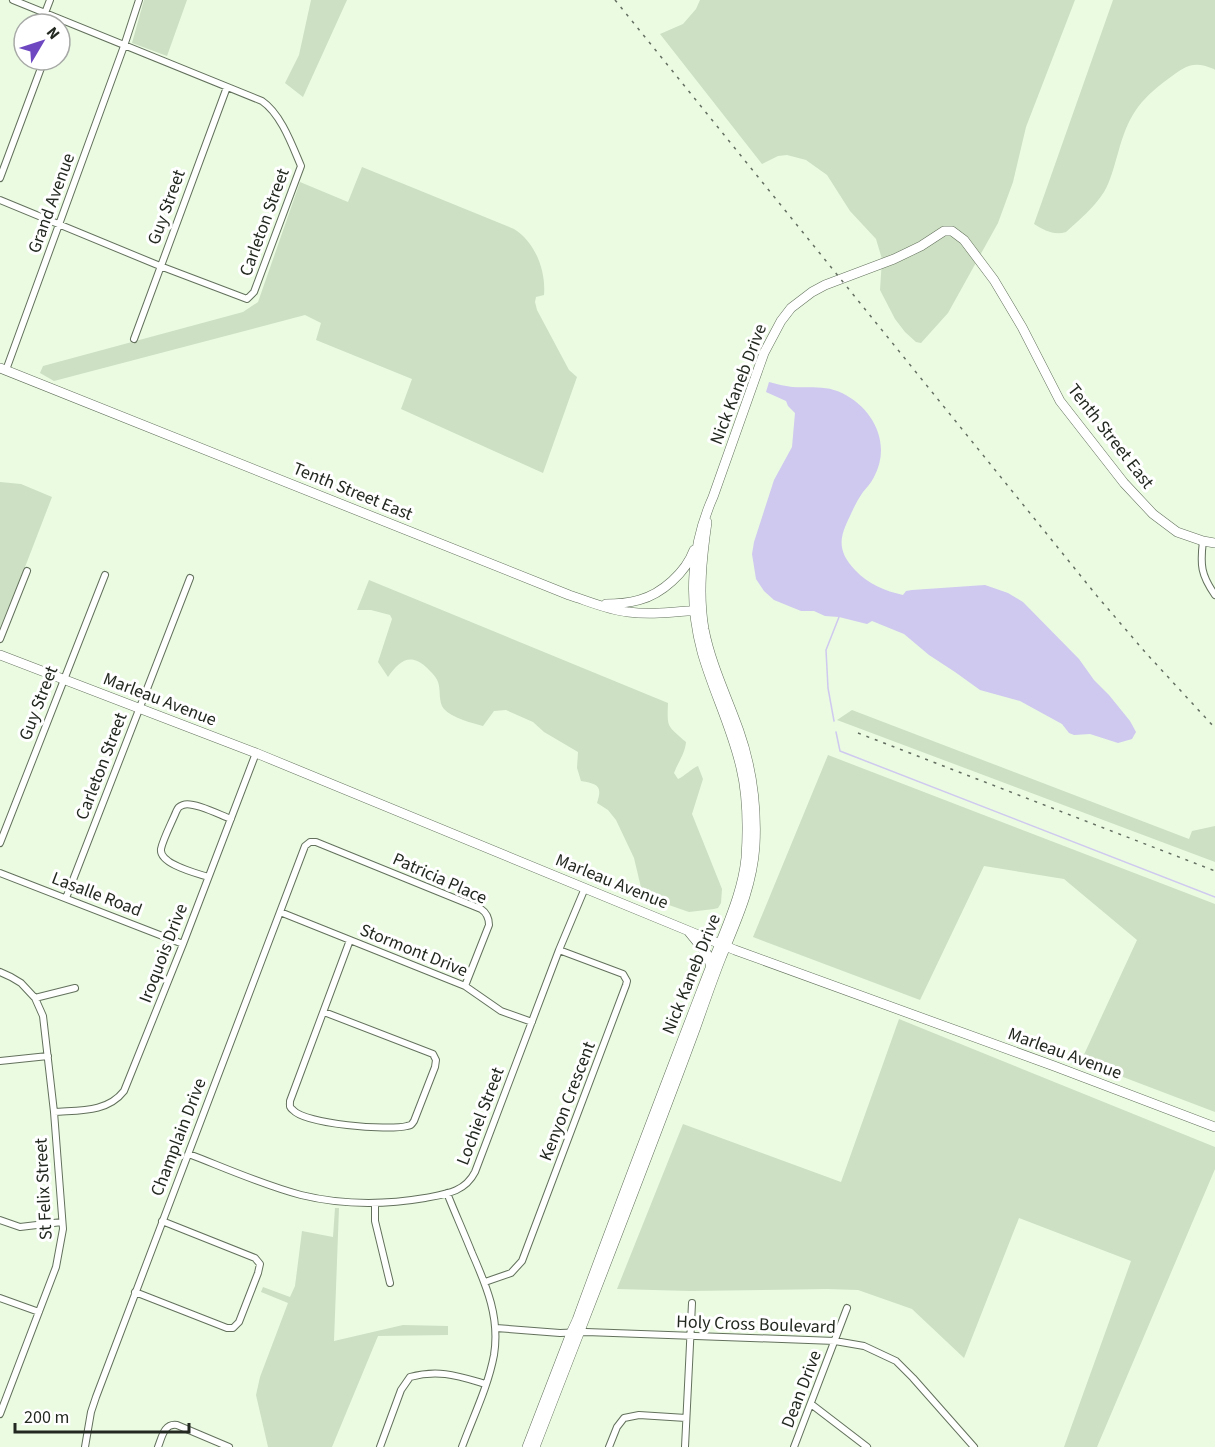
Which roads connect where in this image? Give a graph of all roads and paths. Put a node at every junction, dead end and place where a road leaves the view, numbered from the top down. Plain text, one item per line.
1 (13, 0) edge
2 (139, 0) edge
3 (43, 12) edge
4 (72, 26) edge
5 (124, 46) junction
6 (40, 72) edge
7 (228, 87) junction
8 (0, 178) edge
9 (0, 200) edge
10 (59, 224) junction
11 (939, 234) joint
12 (160, 266) junction
13 (134, 339) dead end
14 (3, 369) edge
15 (713, 497) junction
16 (699, 534) junction
17 (1203, 541) junction
18 (1215, 543) edge
19 (27, 571) dead end
20 (105, 575) dead end
21 (190, 578) dead end
22 (1215, 595) edge
23 (587, 601) junction
24 (698, 610) junction
25 (0, 639) edge
26 (0, 655) edge
27 (63, 680) junction
28 (140, 709) junction
29 (256, 753) junction
30 (231, 819) junction
31 (310, 842) joint
32 (0, 843) edge
33 (0, 873) edge
34 (208, 877) junction
35 (585, 888) junction
36 (66, 898) junction
37 (280, 912) junction
38 (687, 930) junction
39 (350, 940) junction
40 (183, 944) junction
41 (723, 944) junction
42 (559, 950) junction
43 (711, 967) junction
44 (0, 972) edge
45 (465, 986) junction
46 (75, 988) dead end
47 (35, 998) junction
48 (324, 1012) junction
49 (532, 1022) junction
50 (48, 1056) junction
51 (0, 1061) edge
52 (54, 1112) junction
53 (1215, 1127) edge
54 (189, 1154) junction
55 (447, 1194) junction
56 (375, 1203) junction
57 (0, 1220) edge
58 (162, 1221) junction
59 (62, 1222) junction
60 (485, 1282) junction
61 (390, 1283) dead end
62 (135, 1292) junction
63 (0, 1298) edge
64 (692, 1303) dead end
65 (847, 1308) dead end
66 (39, 1312) junction
67 (496, 1328) junction
68 (575, 1332) junction
69 (690, 1337) junction
70 (835, 1341) junction
71 (486, 1384) junction
72 (4, 1392) edge
73 (811, 1404) junction
74 (0, 1414) edge
75 (686, 1418) junction
76 (85, 1447) edge
77 (158, 1447) edge
78 (229, 1447) edge
79 (380, 1447) edge
80 (462, 1447) edge
81 (527, 1447) edge
82 (535, 1447) edge
83 (609, 1447) edge
84 (685, 1447) edge
85 (794, 1447) edge
86 (867, 1447) edge
87 (974, 1447) edge

1 - 3 street
2 - 5 street, Grand Avenue
4 - 5 street
5 - 7 street
5 - 10 street, Grand Avenue
6 - 8 street
7 - 12 street, Guy Street
7 - 12 street, Carleton Street
9 - 10 street
10 - 12 street
10 - 14 street, Grand Avenue
11 - 15 street, Nick Kaneb Drive
11 - 17 street, Tenth Street East
12 - 13 street, Guy Street
14 - 23 street, Tenth Street East
15 - 16 street, Nick Kaneb Drive
15 - 24 street, Nick Kaneb Drive
16 - 23 street
16 - 24 street, Nick Kaneb Drive
17 - 18 street
17 - 22 street
19 - 25 street
20 - 27 street, Guy Street
21 - 28 street, Carleton Street
23 - 24 street, Tenth Street East
24 - 41 street, Nick Kaneb Drive
26 - 27 street, Marleau Avenue
27 - 28 street, Marleau Avenue
27 - 32 street, Guy Street
28 - 29 street, Marleau Avenue
28 - 36 street, Carleton Street
29 - 30 street, Iroquois Drive
29 - 35 street, Marleau Avenue
30 - 34 street, Iroquois Drive
30 - 34 street
31 - 37 street, Champlain Drive
31 - 45 street, Patricia Place
33 - 36 street, Lasalle Road
34 - 40 street, Iroquois Drive
35 - 38 street, Marleau Avenue
35 - 42 street, Lochiel Street
36 - 40 street, Lasalle Road
37 - 39 street, Stormont Drive
37 - 54 street, Champlain Drive
38 - 41 street, Marleau Avenue
38 - 43 street
39 - 45 street, Stormont Drive
39 - 48 street
40 - 52 street, Iroquois Drive
41 - 43 street, Nick Kaneb Drive
41 - 53 street, Marleau Avenue
41 - 68 street, Nick Kaneb Drive
42 - 49 street, Lochiel Street
42 - 60 street, Kenyon Crescent
43 - 68 street, Nick Kaneb Drive
44 - 47 street, St Felix Street
45 - 49 street, Stormont Drive
46 - 47 street
47 - 50 street, St Felix Street
48 - 48 street
49 - 55 street, Lochiel Street
50 - 51 street
50 - 52 street, St Felix Street
52 - 59 street, St Felix Street
54 - 56 street, Lochiel Street
54 - 58 street, Champlain Drive
55 - 56 street, Lochiel Street
55 - 60 street
56 - 61 street
57 - 59 street
58 - 62 street, Champlain Drive
58 - 62 street
59 - 66 street, St Felix Street
60 - 67 street
62 - 76 street, Champlain Drive
63 - 66 street
64 - 69 street
65 - 70 street, Dean Drive
66 - 72 street, St Felix Street
67 - 68 street, Holy Cross Boulevard
67 - 71 street
68 - 69 street, Holy Cross Boulevard
68 - 81 street, Nick Kaneb Drive
68 - 82 street, Nick Kaneb Drive
69 - 70 street, Holy Cross Boulevard
69 - 75 street
70 - 73 street, Dean Drive
70 - 87 street, Holy Cross Boulevard
71 - 79 street
71 - 80 street
72 - 74 street, St Felix Street
73 - 85 street, Dean Drive
73 - 86 street
75 - 83 street
75 - 84 street
77 - 78 street

